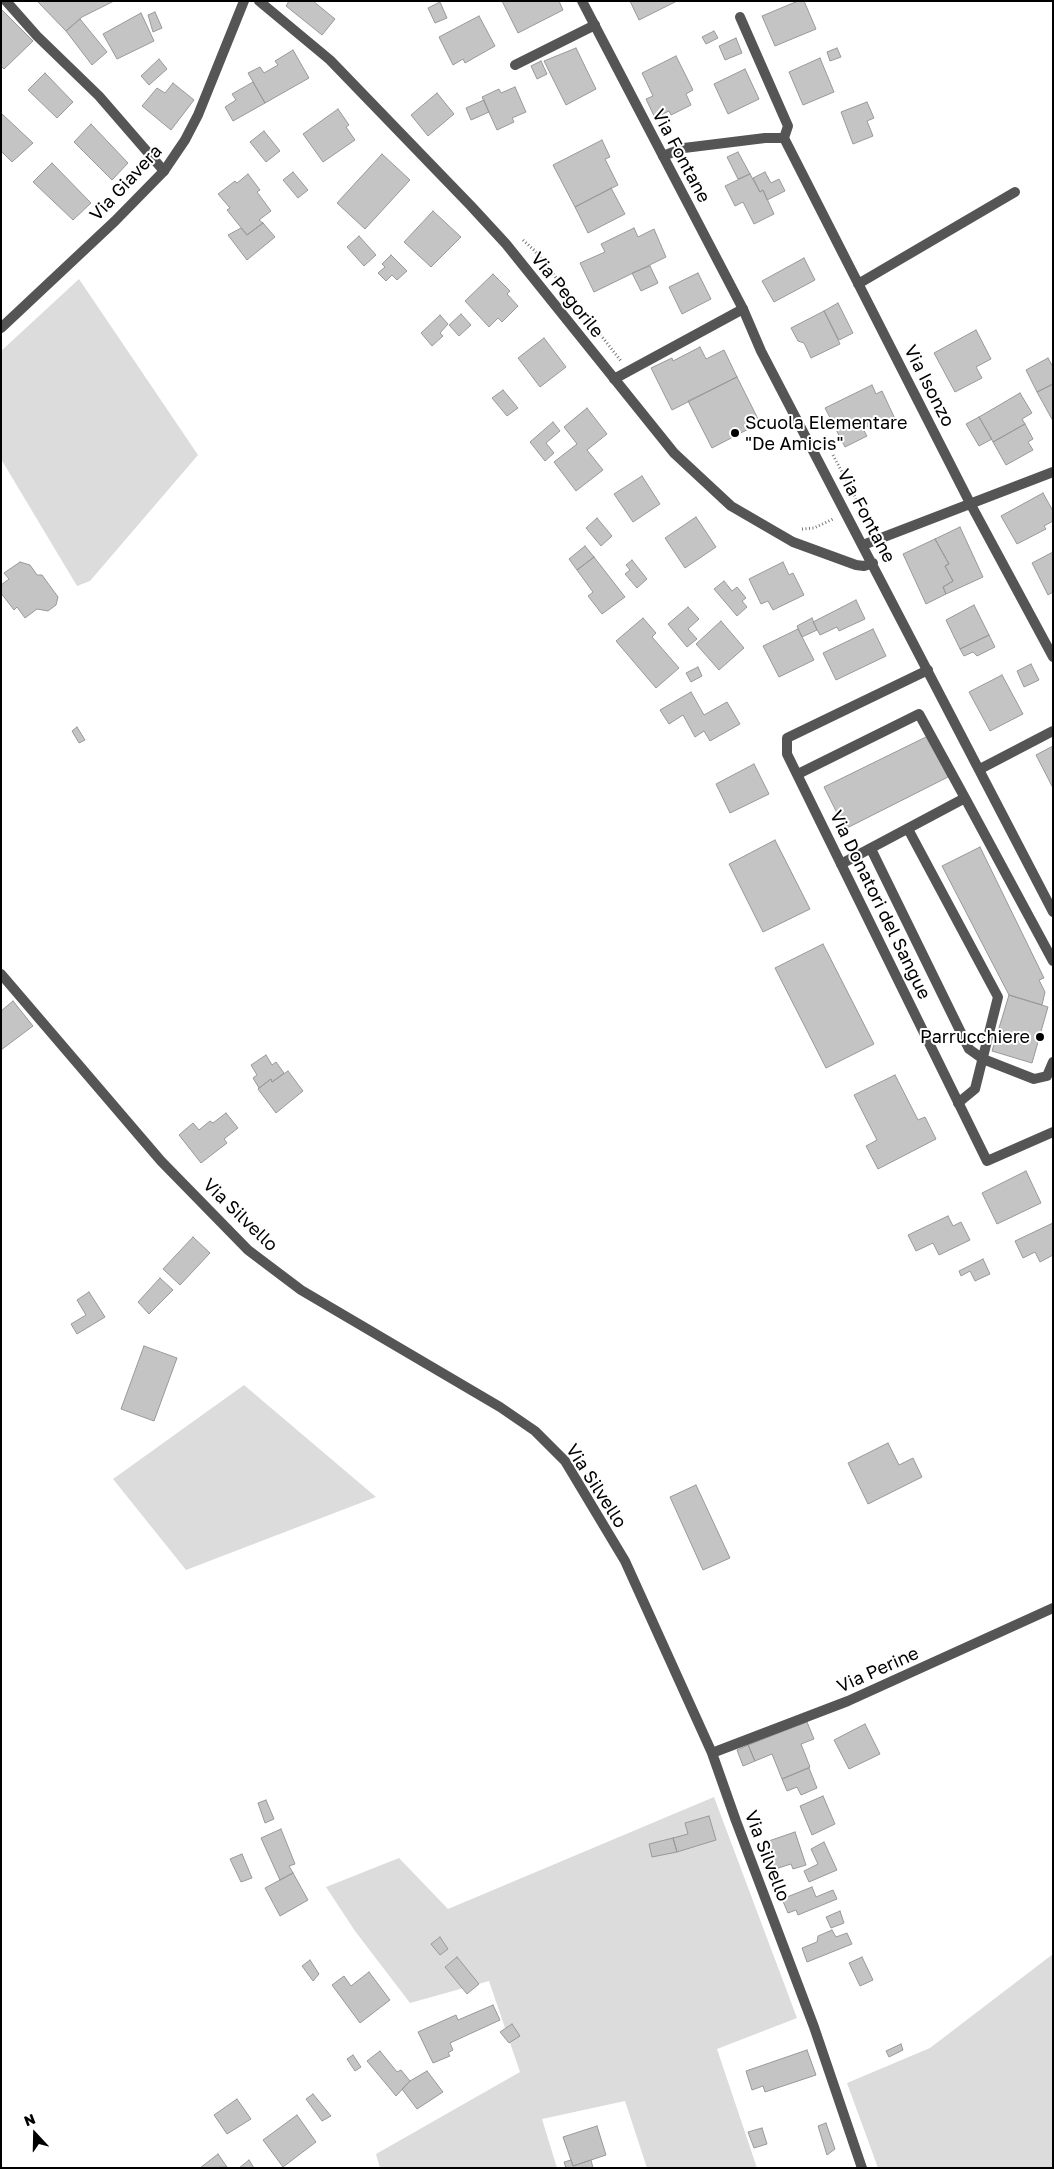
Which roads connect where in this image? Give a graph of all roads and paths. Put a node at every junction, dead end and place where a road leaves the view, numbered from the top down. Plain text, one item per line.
1 (6, 1) edge
2 (244, 1) edge
3 (259, 1) edge
4 (582, 1) edge
5 (740, 17) dead end
6 (595, 25) junction
7 (515, 65) dead end
8 (784, 138) junction
9 (663, 156) junction
10 (164, 171) junction
11 (1015, 192) dead end
12 (858, 284) junction
13 (743, 309) junction
14 (1, 328) edge
15 (614, 379) junction
16 (1053, 472) edge
17 (970, 503) junction
18 (863, 545) junction
19 (873, 563) junction
20 (1053, 657) edge
21 (928, 670) junction
22 (1053, 731) edge
23 (980, 769) junction
24 (798, 774) junction
25 (966, 798) junction
26 (908, 829) junction
27 (871, 849) junction
28 (841, 864) junction
29 (1048, 893) edge
30 (1053, 912) edge
31 (1053, 961) edge
32 (1, 974) edge
33 (983, 1059) junction
34 (1053, 1062) edge
35 (958, 1103) junction
36 (1053, 1132) edge
37 (1053, 1608) edge
38 (712, 1753) junction
39 (862, 2168) edge

1 - 10 street
2 - 10 street, Via Giavera
3 - 15 street, Via Pegorile
4 - 6 street, Via Fontane
5 - 8 street, Via Isonzo
6 - 7 street
6 - 9 street, Via Fontane
8 - 9 street
8 - 12 street, Via Isonzo
9 - 13 street, Via Fontane
10 - 14 street, Via Giavera
11 - 12 street
12 - 17 street, Via Isonzo
13 - 15 street
13 - 18 street, Via Fontane
15 - 19 street, Via Pegorile
16 - 17 street
17 - 18 street
17 - 20 street, Via Isonzo
18 - 19 street, Via Fontane
19 - 21 street, Via Fontane
21 - 23 street, Via Fontane
21 - 24 street, Via Donatori del Sangue
22 - 23 street
23 - 29 street, Via Fontane
24 - 25 street
24 - 28 street, Via Donatori del Sangue
25 - 26 street
25 - 31 street
26 - 27 street
26 - 33 street
27 - 28 street
27 - 33 street
28 - 35 street, Via Donatori del Sangue
29 - 30 street, Via Fontane
32 - 38 street, Via Silvello
33 - 34 street
33 - 35 street
35 - 36 street, Via Donatori del Sangue
37 - 38 street, Via Perine
38 - 39 street, Via Silvello

